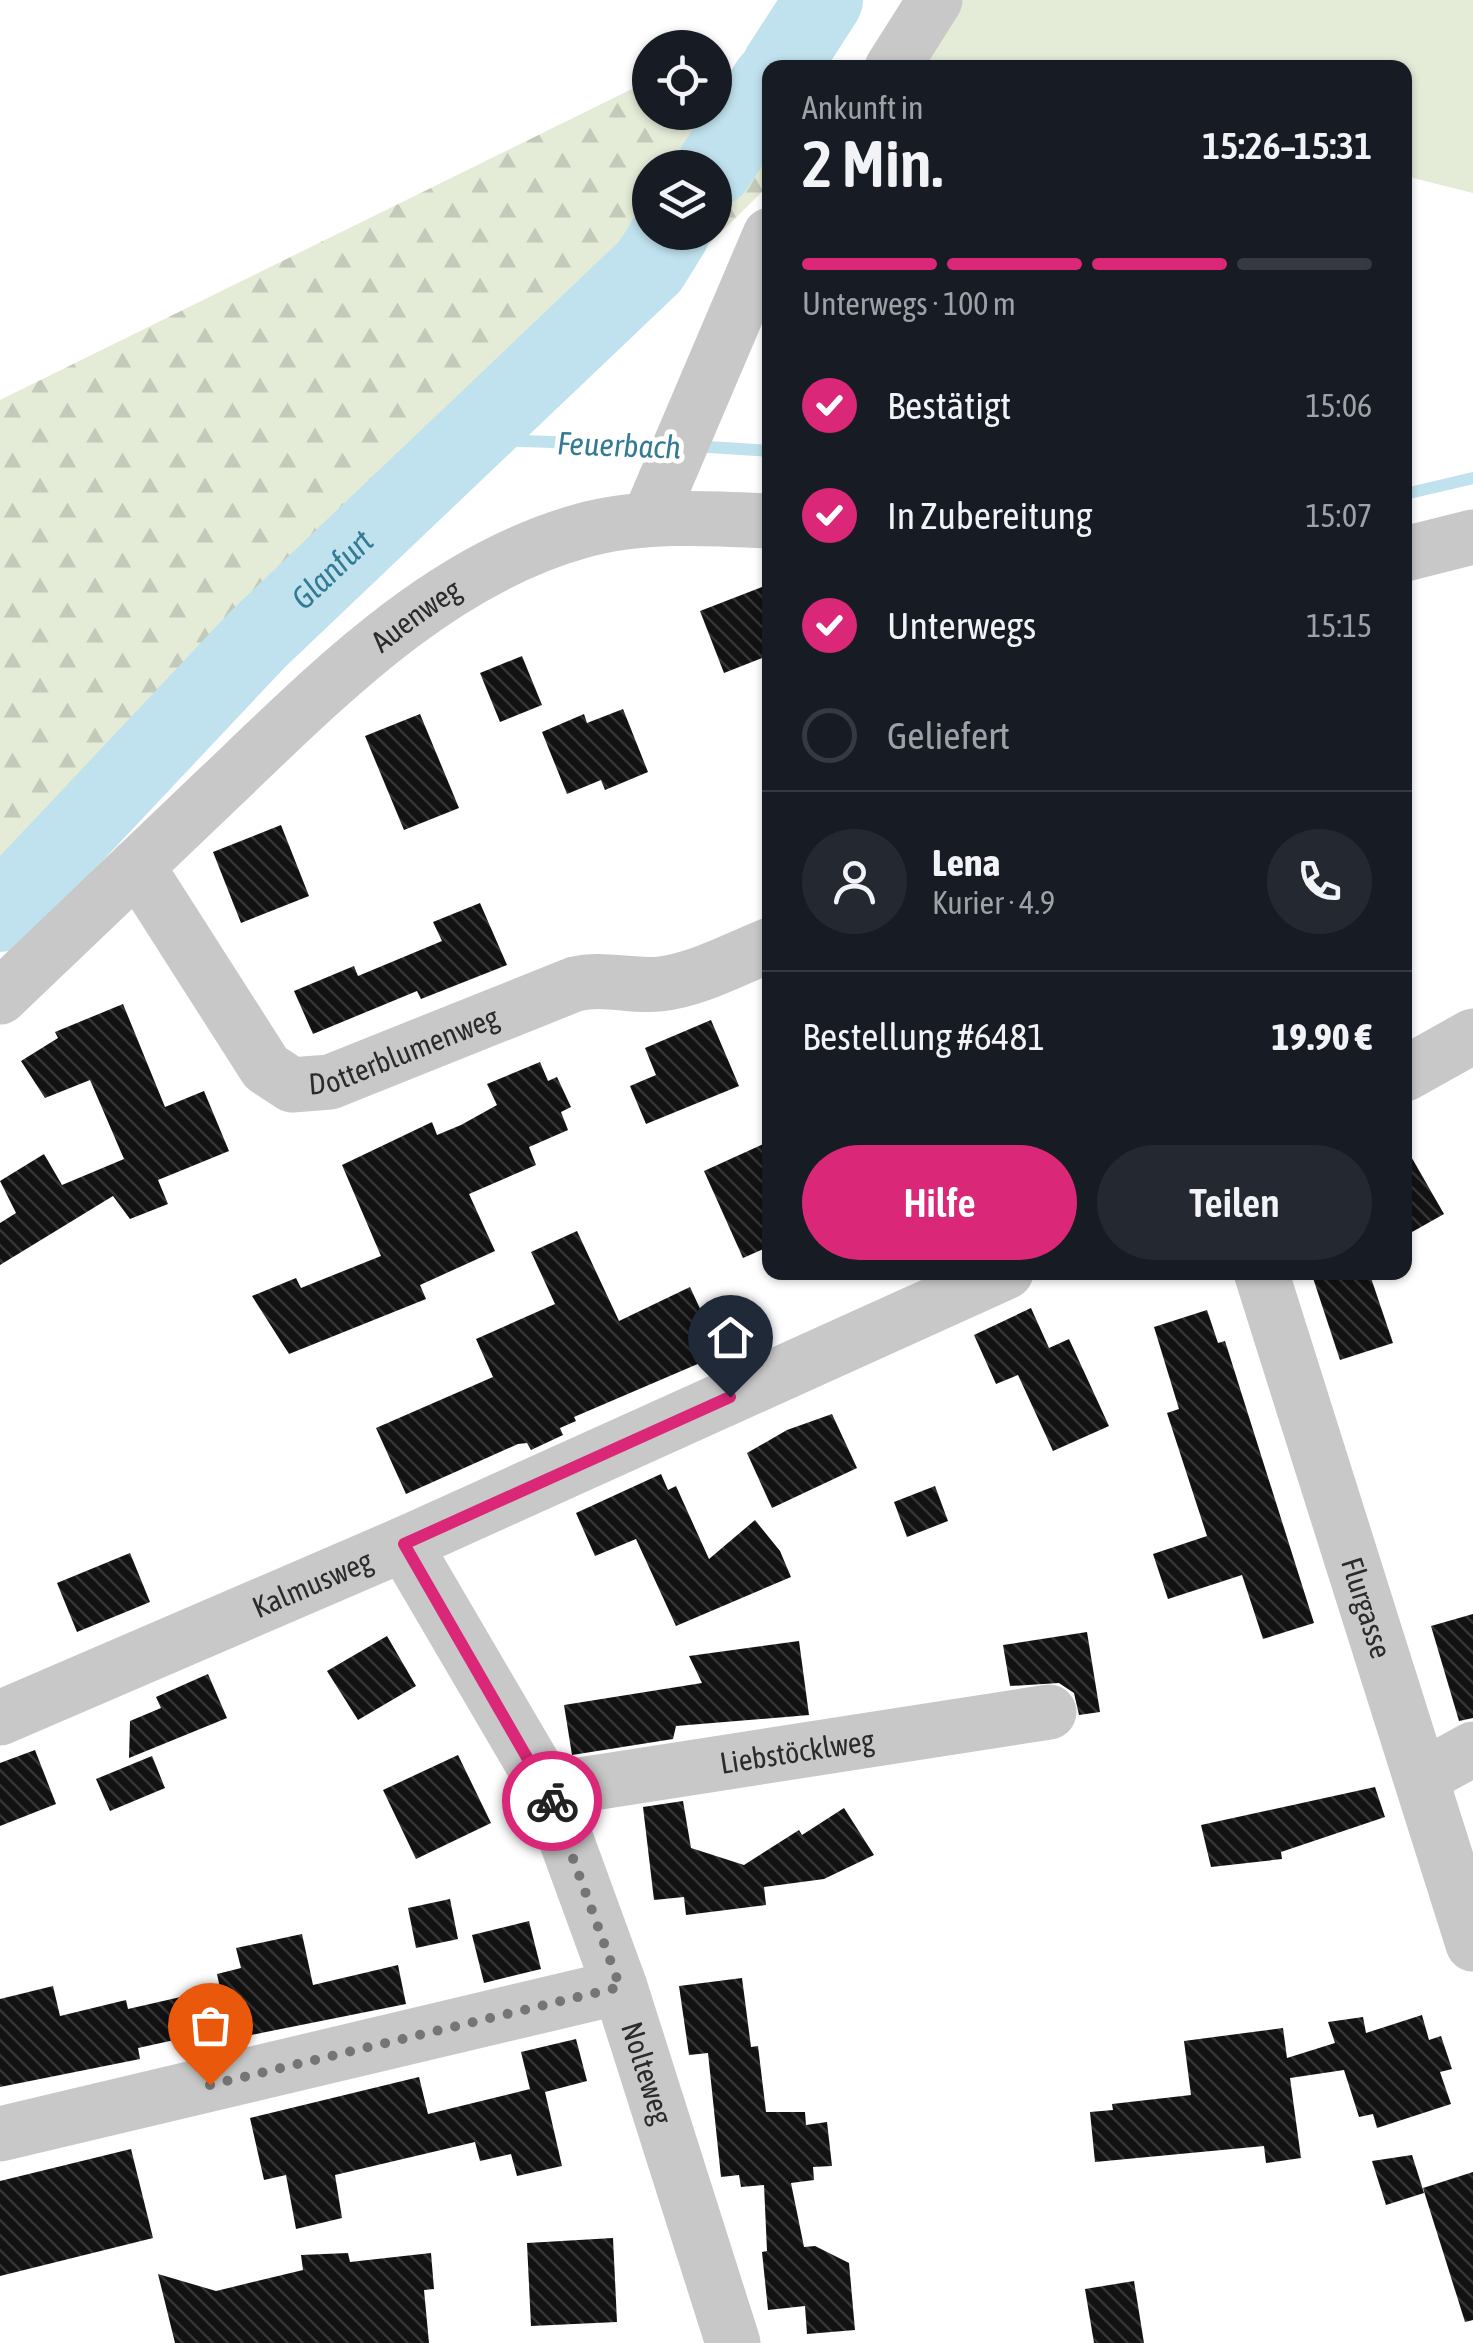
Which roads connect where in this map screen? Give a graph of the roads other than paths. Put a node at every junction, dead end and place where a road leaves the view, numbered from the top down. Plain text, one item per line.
1 (935, 0) edge
2 (897, 60) edge
3 (762, 254) edge
4 (656, 504) junction
5 (762, 521) edge
6 (1473, 536) edge
7 (1412, 552) edge
8 (136, 866) junction
9 (762, 947) edge
10 (0, 997) edge
11 (1473, 1036) edge
12 (1412, 1070) edge
13 (988, 1280) edge
14 (1264, 1280) edge
15 (404, 1544) junction
16 (1049, 1712) dead end
17 (0, 1718) edge
18 (1473, 1749) edge
19 (1422, 1777) junction
20 (548, 1790) junction
21 (1473, 1944) edge
22 (620, 1987) junction
23 (0, 2134) edge
24 (733, 2343) edge

1 - 2 street
3 - 4 street
4 - 5 street, Auenweg
4 - 8 street, Auenweg
6 - 7 street
8 - 9 street, Dotterblumenweg
8 - 10 street, Auenweg
11 - 12 street
13 - 15 street, Kalmusweg
14 - 19 street, Flurgasse
15 - 17 street, Kalmusweg
15 - 20 street, Nolteweg
16 - 20 street, Liebstöcklweg
18 - 19 street
19 - 21 street, Flurgasse
20 - 22 street, Nolteweg
22 - 23 street
22 - 24 street, Nolteweg

